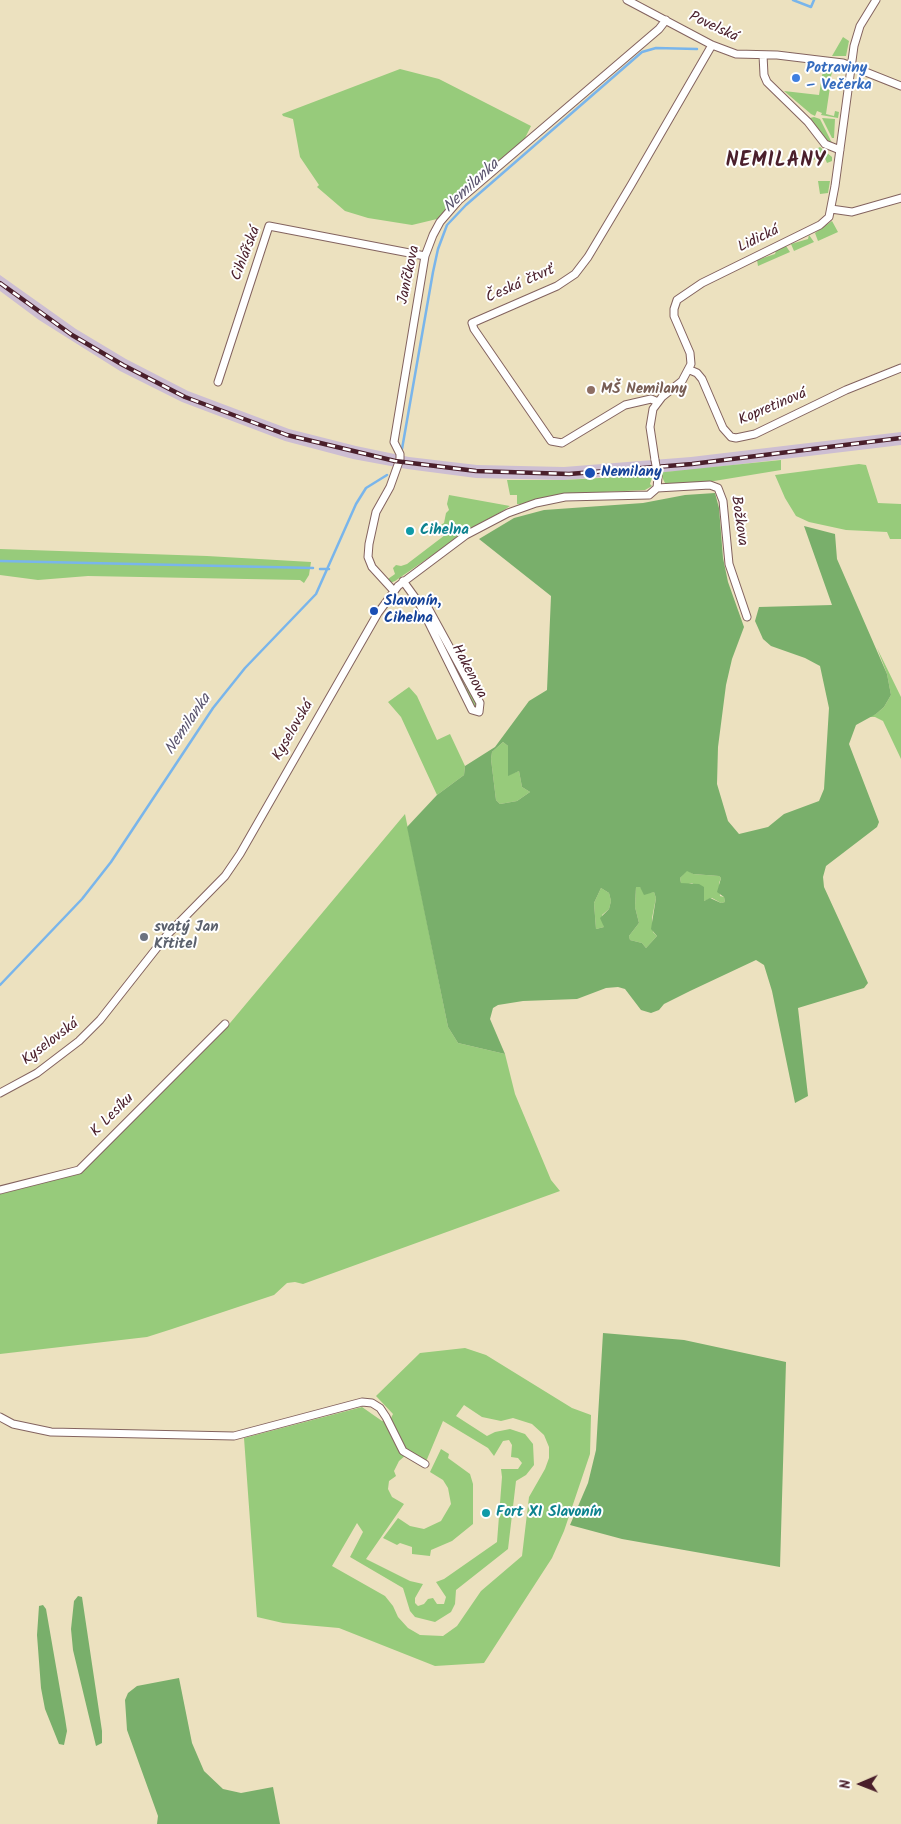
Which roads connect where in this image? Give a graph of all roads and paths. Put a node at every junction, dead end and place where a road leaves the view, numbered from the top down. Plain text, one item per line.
1 (627, 0) edge
2 (876, 0) edge
3 (666, 20) junction
4 (712, 45) junction
5 (763, 55) junction
6 (852, 66) junction
7 (901, 86) edge
8 (840, 150) junction
9 (901, 198) edge
10 (831, 209) junction
11 (426, 256) junction
12 (901, 368) edge
13 (690, 370) junction
14 (218, 382) dead end
15 (658, 402) junction
16 (657, 488) junction
17 (403, 581) junction
18 (393, 590) junction
19 (418, 603) junction
20 (746, 617) dead end
21 (225, 1024) dead end
22 (0, 1092) edge
23 (0, 1190) edge
24 (0, 1417) edge
25 (425, 1464) dead end

1 - 3 street, Povelská
2 - 6 street, Lidická
3 - 4 street, Povelská
3 - 11 street, Janíčkova
4 - 5 street, Povelská
4 - 15 street, Česká čtvrť
5 - 6 street, Povelská
5 - 8 street
6 - 7 street, Povelská
6 - 8 street, Lidická
8 - 10 street, Lidická
9 - 10 street
10 - 13 street, Lidická
11 - 14 street, Cihlářská
11 - 18 street, Janíčkova
12 - 13 street, Kopretinová
13 - 15 street
15 - 16 street, bridge
16 - 17 street, Kyselovská
16 - 20 street, Božkova
17 - 18 street, Kyselovská
17 - 19 street
18 - 22 street, Kyselovská
19 - 19 street, Hakenova
21 - 23 street, K Lesíku
24 - 25 street

